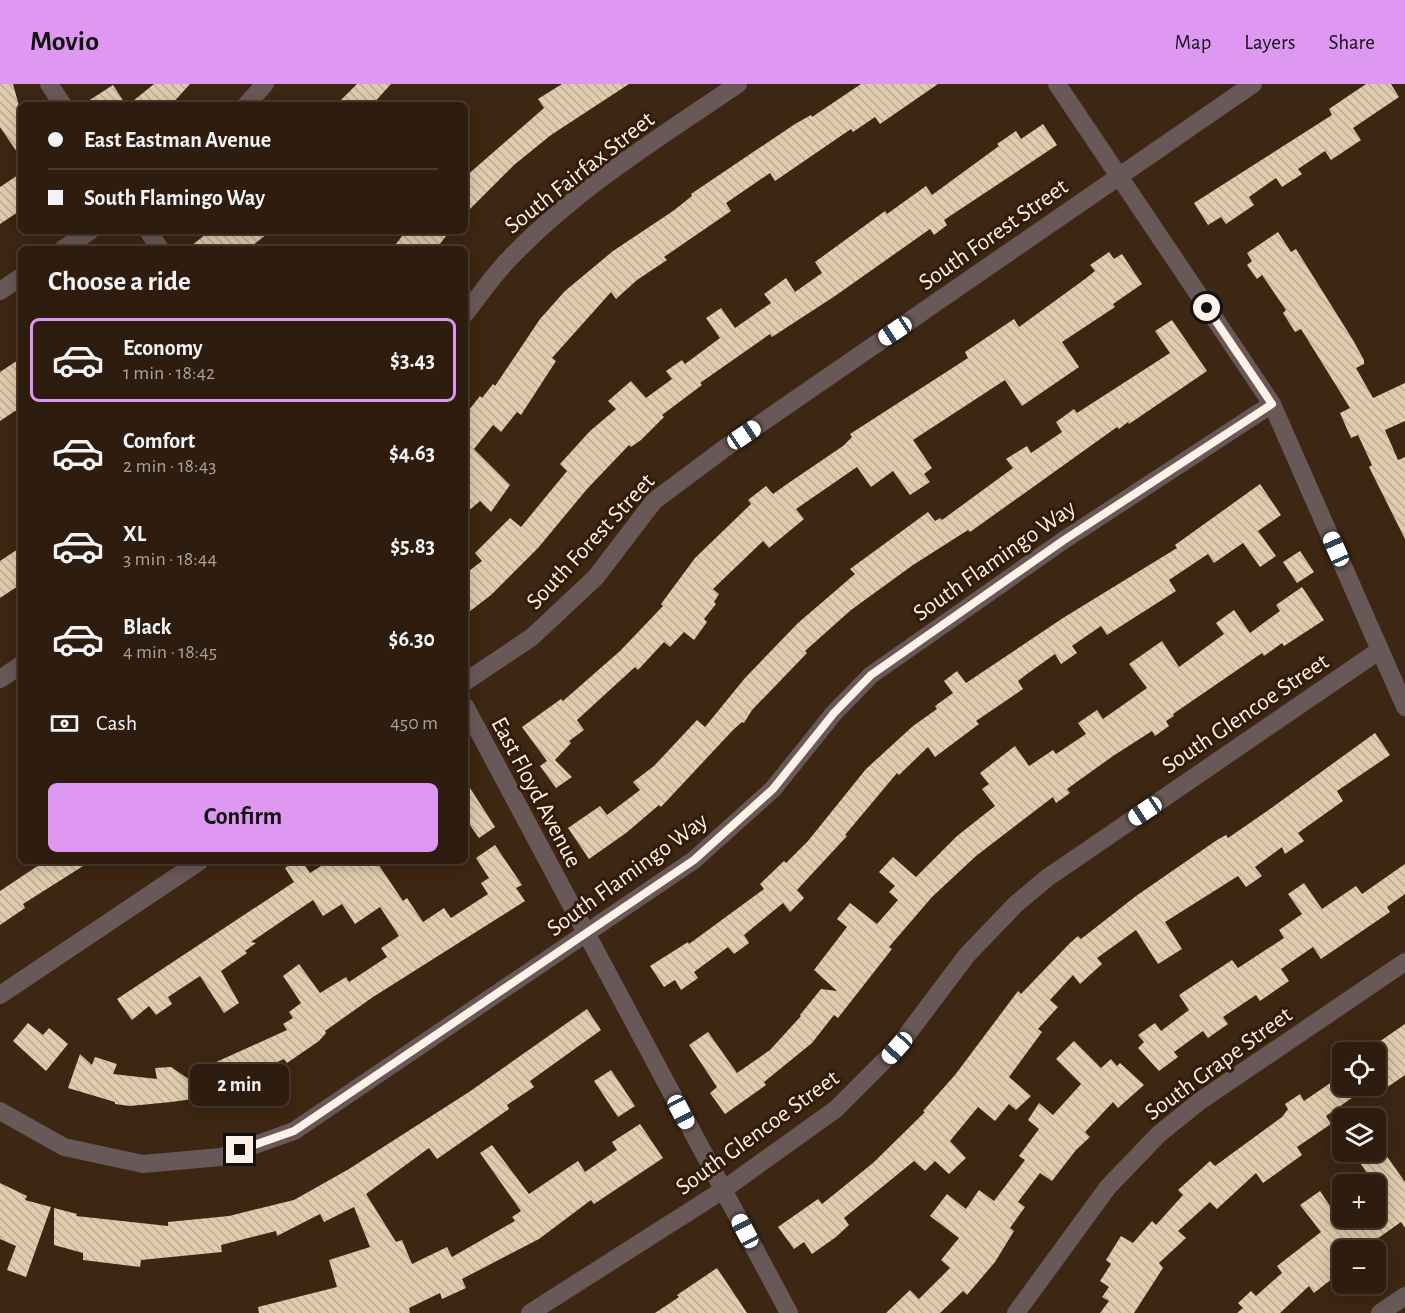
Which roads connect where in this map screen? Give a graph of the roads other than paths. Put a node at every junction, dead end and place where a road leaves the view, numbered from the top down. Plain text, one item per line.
1 (49, 84) edge
2 (266, 84) edge
3 (738, 84) edge
4 (1057, 84) edge
5 (1253, 84) edge
6 (61, 102) edge
7 (249, 102) edge
8 (1119, 176) junction
9 (86, 234) edge
10 (68, 246) edge
11 (18, 279) edge
12 (0, 291) edge
13 (468, 311) edge
14 (1272, 404) junction
15 (1380, 650) junction
16 (18, 667) edge
17 (0, 679) edge
18 (468, 680) edge
19 (1405, 707) edge
20 (468, 712) edge
21 (196, 864) edge
22 (585, 934) junction
23 (1405, 962) edge
24 (0, 995) edge
25 (0, 1111) edge
26 (723, 1190) junction
27 (1405, 1296) edge
28 (530, 1313) edge
29 (789, 1313) edge
30 (1016, 1313) edge
31 (1380, 1313) edge

1 - 6 street
2 - 7 street
3 - 13 street, South Fairfax Street
4 - 8 street
5 - 8 street, South Forest Street
8 - 14 street
8 - 18 street, South Forest Street
9 - 10 street
11 - 12 street
14 - 15 street
14 - 22 street, South Flamingo Way
15 - 19 street
15 - 26 street, South Glencoe Street
16 - 17 street
20 - 22 street, East Floyd Avenue
21 - 24 street
22 - 25 street, South Flamingo Way
22 - 26 street, East Floyd Avenue
23 - 30 street, South Grape Street
26 - 28 street, South Glencoe Street
26 - 29 street, East Floyd Avenue
27 - 31 street

